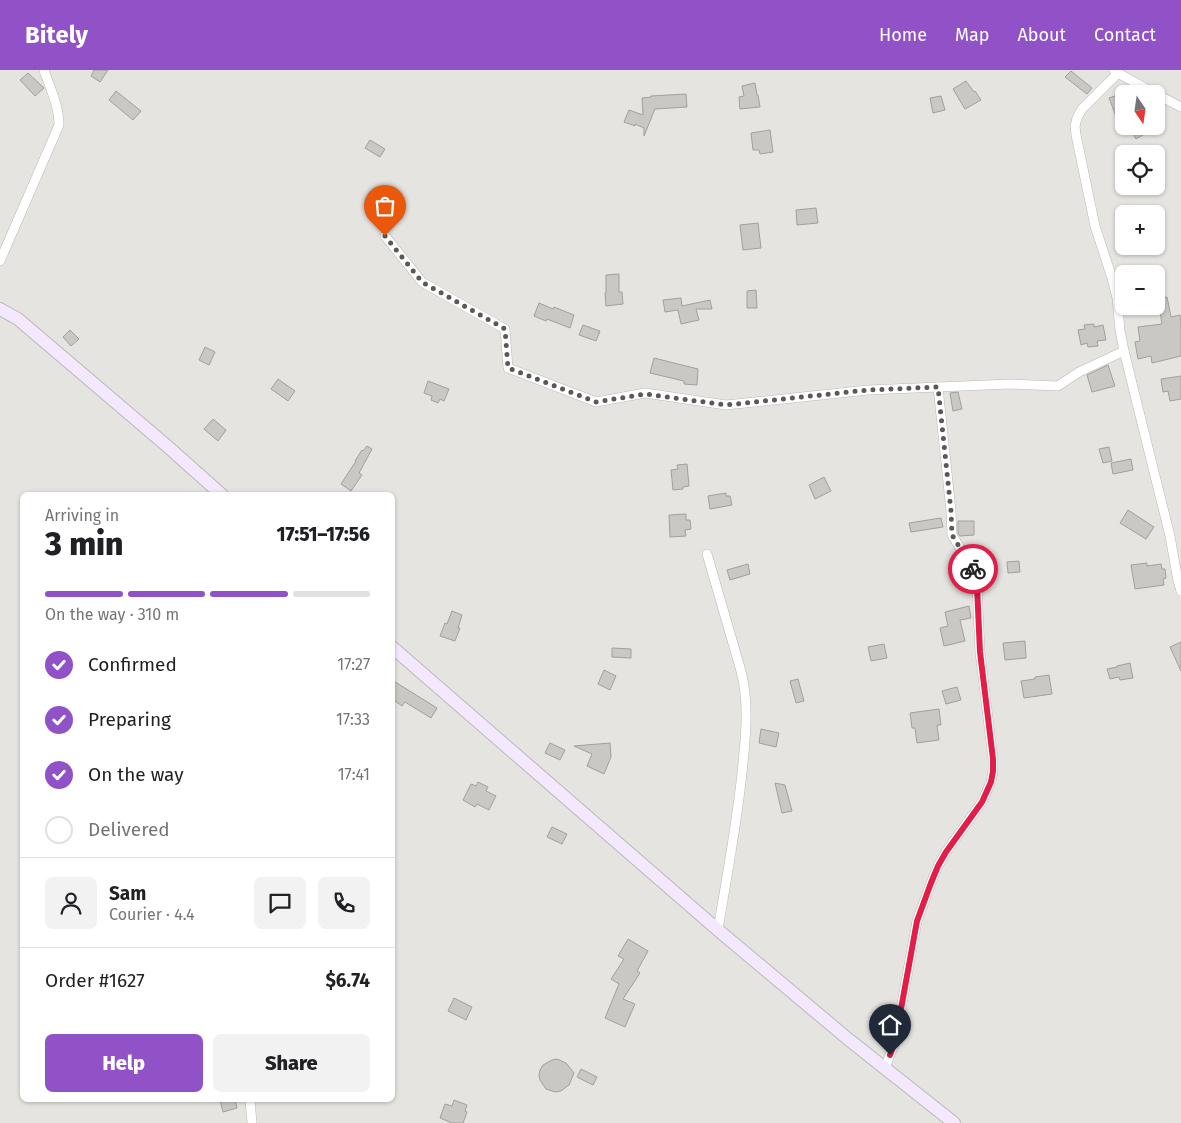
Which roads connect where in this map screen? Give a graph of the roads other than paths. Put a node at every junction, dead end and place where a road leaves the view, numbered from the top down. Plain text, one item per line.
1 (44, 70) edge
2 (1116, 71) edge
3 (1140, 85) edge
4 (1165, 99) edge
5 (1181, 107) edge
6 (385, 236) dead end
7 (0, 261) edge
8 (0, 309) edge
9 (1124, 351) junction
10 (938, 387) junction
11 (219, 492) edge
12 (707, 554) dead end
13 (1181, 591) edge
14 (395, 650) edge
15 (718, 930) junction
16 (885, 1068) junction
17 (250, 1102) edge
18 (252, 1123) edge
19 (954, 1123) edge

1 - 7 street
2 - 3 street
2 - 9 street
4 - 5 street
6 - 10 street
8 - 11 main road
9 - 10 street
9 - 13 street
10 - 16 street
12 - 15 street
14 - 15 main road
15 - 16 main road
16 - 19 main road
17 - 18 street

